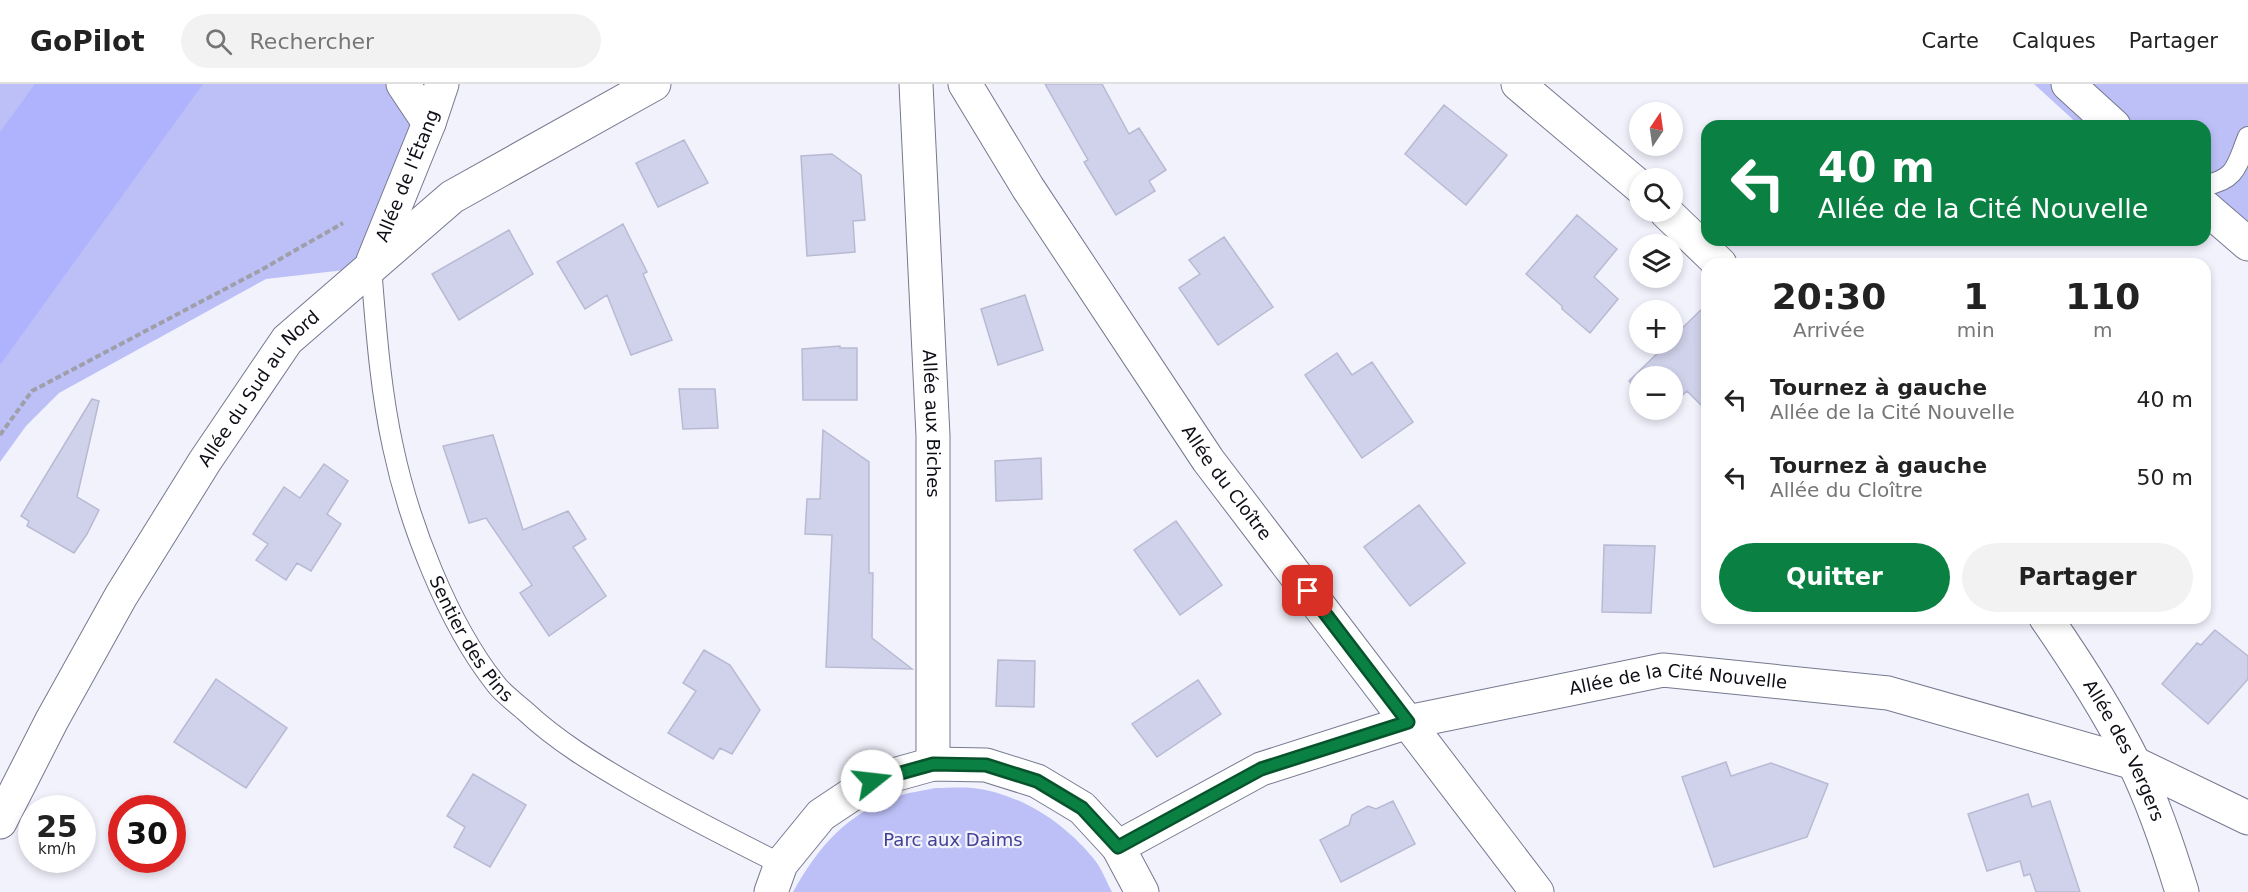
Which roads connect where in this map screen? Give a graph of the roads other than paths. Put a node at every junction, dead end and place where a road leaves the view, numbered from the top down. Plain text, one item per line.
1 (403, 84) edge
2 (442, 84) edge
3 (654, 84) edge
4 (916, 84) edge
5 (965, 84) edge
6 (1518, 84) edge
7 (2067, 84) edge
8 (2108, 120) edge
9 (429, 123) junction
10 (2248, 137) edge
11 (1629, 178) edge
12 (2211, 184) edge
13 (2211, 212) edge
14 (1676, 222) edge
15 (2248, 244) edge
16 (1701, 246) edge
17 (1701, 246) edge
18 (1714, 258) edge
19 (371, 267) junction
20 (2050, 624) edge
21 (1408, 722) junction
22 (2134, 763) junction
23 (933, 764) junction
24 (2248, 818) edge
25 (0, 822) edge
26 (1118, 847) junction
27 (776, 878) edge
28 (1142, 892) edge
29 (1537, 892) edge
30 (2182, 892) edge

1 - 9 street
2 - 9 street, Allée de l'Étang
3 - 19 street, Allée du Sud au Nord
4 - 23 street, Allée aux Biches
5 - 21 street, Allée du Cloître
6 - 11 street
7 - 8 street
9 - 19 street, Allée de l'Étang
10 - 12 lane
13 - 15 street
14 - 17 street
16 - 18 street
19 - 25 street, Allée du Sud au Nord
19 - 27 lane, Sentier des Pins
20 - 22 street, Allée des Vergers
21 - 22 street, Allée de la Cité Nouvelle
21 - 26 street, Allée de la Cité Nouvelle
21 - 29 street, Allée du Cloître
22 - 24 street, Allée de la Cité Nouvelle
22 - 30 street, Allée des Vergers
23 - 26 street
23 - 27 street
26 - 28 street

